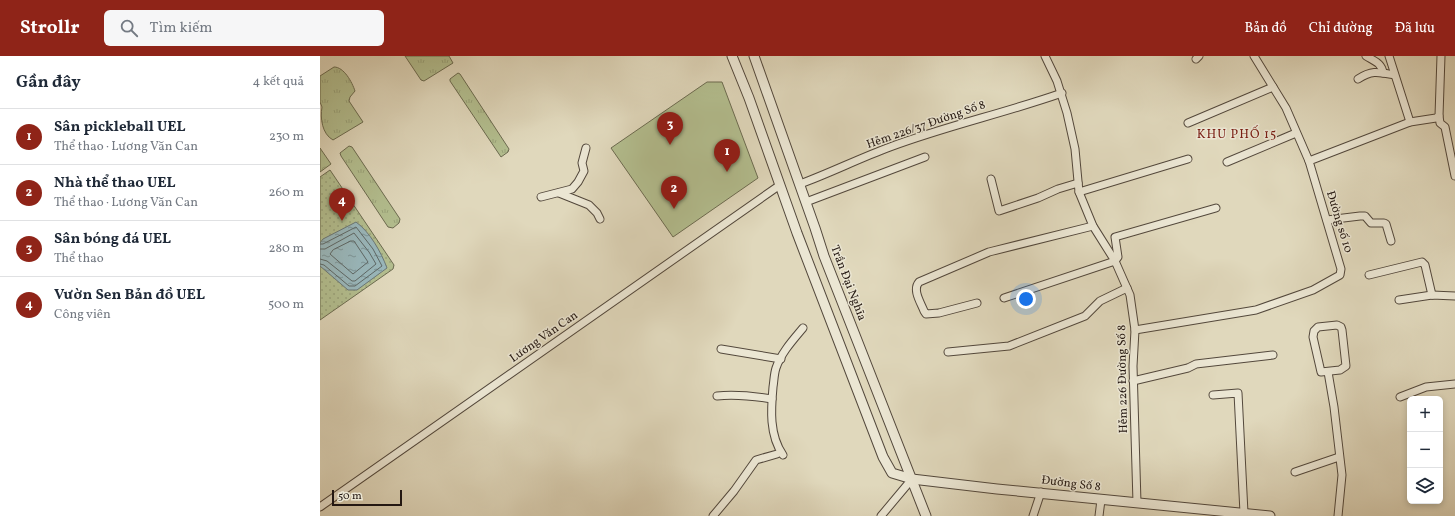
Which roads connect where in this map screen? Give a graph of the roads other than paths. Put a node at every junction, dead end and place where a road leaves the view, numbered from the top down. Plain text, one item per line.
1 (732, 56) edge
2 (754, 56) edge
3 (1045, 56) edge
4 (1254, 56) edge
5 (1366, 56) edge
6 (1389, 56) edge
7 (1441, 56) edge
8 (1383, 73) junction
9 (1394, 75) junction
10 (1358, 79) dead end
11 (1273, 87) junction
12 (1062, 93) junction
13 (1439, 116) junction
14 (1410, 122) junction
15 (1188, 123) dead end
16 (1296, 133) junction
17 (586, 148) dead end
18 (925, 157) dead end
19 (1188, 159) dead end
20 (1309, 161) junction
21 (1228, 162) dead end
22 (1455, 176) edge
23 (991, 179) dead end
24 (1078, 182) junction
25 (800, 184) junction
26 (780, 185) junction
27 (1080, 192) junction
28 (558, 193) junction
29 (541, 197) dead end
30 (806, 202) junction
31 (1216, 208) dead end
32 (600, 219) dead end
33 (1327, 220) junction
34 (1093, 226) junction
35 (1391, 241) dead end
36 (819, 243) junction
37 (803, 248) junction
38 (1115, 261) junction
39 (1369, 275) dead end
40 (1127, 288) junction
41 (1432, 295) junction
42 (1455, 296) edge
43 (1004, 298) dead end
44 (1399, 300) dead end
45 (977, 303) dead end
46 (803, 328) dead end
47 (1135, 330) junction
48 (721, 349) dead end
49 (948, 352) dead end
50 (1272, 355) dead end
51 (781, 358) junction
52 (1328, 372) junction
53 (1133, 381) junction
54 (1455, 384) edge
55 (1213, 395) dead end
56 (717, 396) dead end
57 (1400, 397) dead end
58 (772, 400) junction
59 (1339, 456) junction
60 (1296, 472) dead end
61 (912, 479) junction
62 (1041, 492) junction
63 (1101, 500) junction
64 (1137, 503) junction
65 (320, 507) edge
66 (1246, 514) edge
67 (713, 516) edge
68 (881, 516) edge
69 (926, 516) edge
70 (1033, 516) edge
71 (1099, 516) edge
72 (1270, 516) edge
73 (1338, 516) edge

1 - 26 street
2 - 25 street, Trần Đại Nghĩa
3 - 12 street, Hẻm 226 Đường Số 8
4 - 11 street, Đường số 10
5 - 8 street
6 - 9 street
7 - 13 street
8 - 9 street
8 - 10 street
9 - 14 street
11 - 15 street
11 - 16 street, Đường số 10
12 - 24 street, Hẻm 226 Đường Số 8
12 - 25 street, Hẻm 226/37 Đường Số 8
13 - 14 street
13 - 22 street
14 - 20 street
16 - 20 street, Đường số 10
16 - 21 street
17 - 28 street
18 - 30 street
19 - 27 street
20 - 33 street, Đường số 10
23 - 24 street
24 - 27 street, Hẻm 226 Đường Số 8
25 - 30 street, Trần Đại Nghĩa
26 - 37 street
26 - 65 street, Lương Văn Can
27 - 34 street, Hẻm 226 Đường Số 8
28 - 29 street
28 - 32 street
30 - 36 street, Trần Đại Nghĩa
31 - 38 street
33 - 35 street
33 - 47 street, Đường số 10
34 - 38 street, Hẻm 226 Đường Số 8
34 - 45 street
36 - 37 street
36 - 61 street, Trần Đại Nghĩa
37 - 61 street, Đường Số 8
38 - 40 street, Hẻm 226 Đường Số 8
38 - 43 street
39 - 41 street
40 - 47 street, Hẻm 226 Đường Số 8
40 - 49 street
41 - 42 street
41 - 44 street
46 - 51 street
47 - 53 street, Hẻm 226 Đường Số 8
48 - 51 street
50 - 53 street
51 - 58 street
52 - 52 street
52 - 59 street
53 - 64 street, Hẻm 226 Đường Số 8
54 - 57 street
55 - 66 street
56 - 58 street
58 - 67 street
59 - 60 street
59 - 73 street
61 - 62 street, Đường Số 8
61 - 68 street
61 - 69 street, Trần Đại Nghĩa
62 - 63 street, Đường Số 8
62 - 70 street
63 - 64 street, Đường Số 8
63 - 71 street
64 - 66 street, Đường Số 8
66 - 72 street

